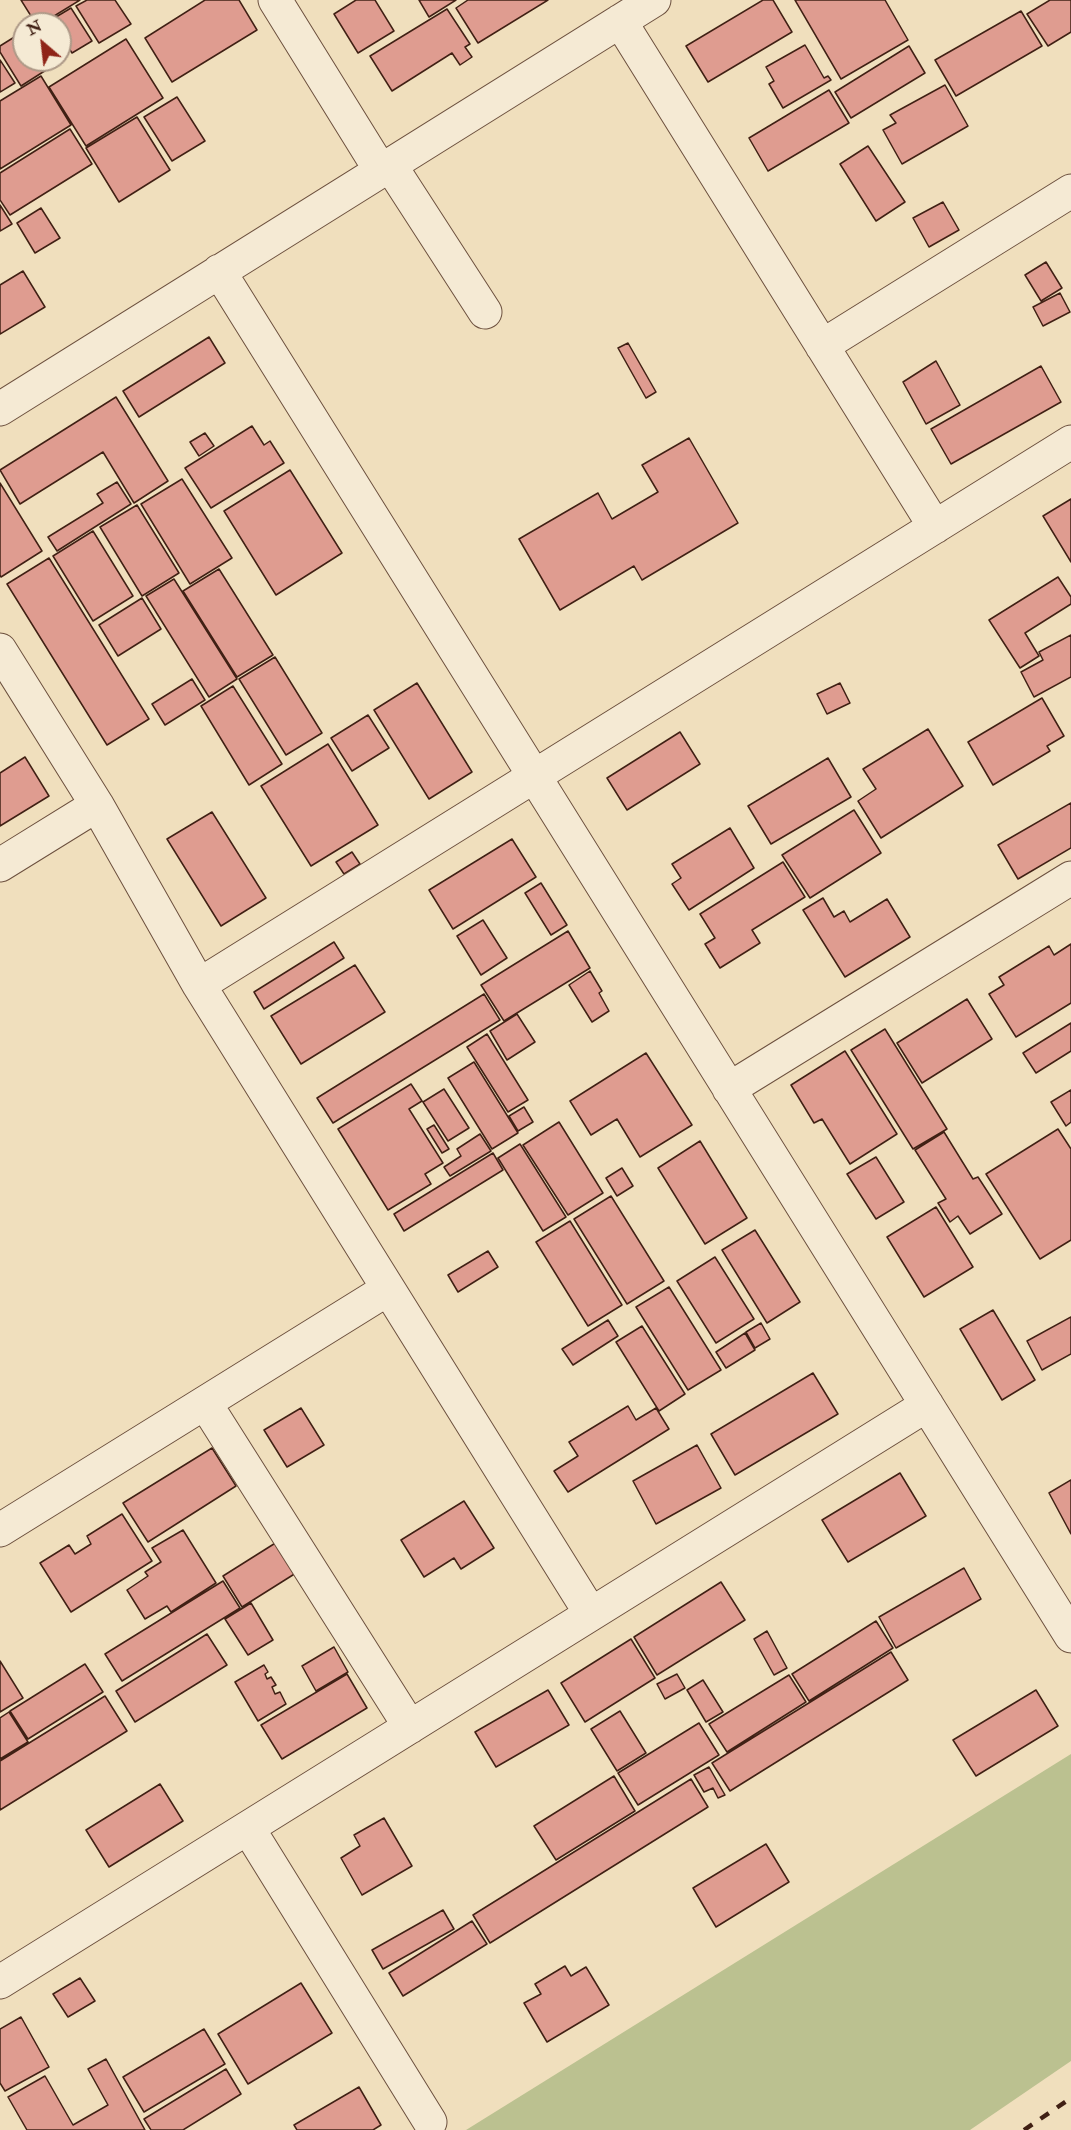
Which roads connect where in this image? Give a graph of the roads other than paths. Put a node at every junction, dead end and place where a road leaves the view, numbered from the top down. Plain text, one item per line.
1 (275, 0) edge
2 (654, 0) edge
3 (620, 21) junction
4 (386, 168) junction
5 (1071, 191) edge
6 (219, 272) junction
7 (485, 312) dead end
8 (822, 346) junction
9 (0, 409) edge
10 (1071, 442) edge
11 (935, 527) junction
12 (0, 650) edge
13 (534, 776) junction
14 (97, 806) junction
15 (0, 865) edge
16 (1071, 878) edge
17 (199, 985) junction
18 (729, 1089) junction
19 (388, 1289) junction
20 (204, 1403) junction
21 (927, 1405) junction
22 (0, 1530) edge
23 (591, 1614) junction
24 (1071, 1636) edge
25 (410, 1727) junction
26 (248, 1828) junction
27 (0, 1982) edge
28 (430, 2122) dead end

1 - 4 street
2 - 3 street
3 - 4 street
3 - 8 street
4 - 6 street
4 - 7 street
5 - 8 street
6 - 9 street
6 - 13 street
8 - 11 street
10 - 11 street
11 - 13 street
12 - 14 street
13 - 17 street
13 - 18 street
14 - 15 street
14 - 17 street
16 - 18 street
17 - 19 street
18 - 21 street
19 - 20 street
19 - 23 street
20 - 22 street
20 - 25 street
21 - 23 street
21 - 24 street
23 - 25 street
25 - 26 street
26 - 27 street
26 - 28 street

